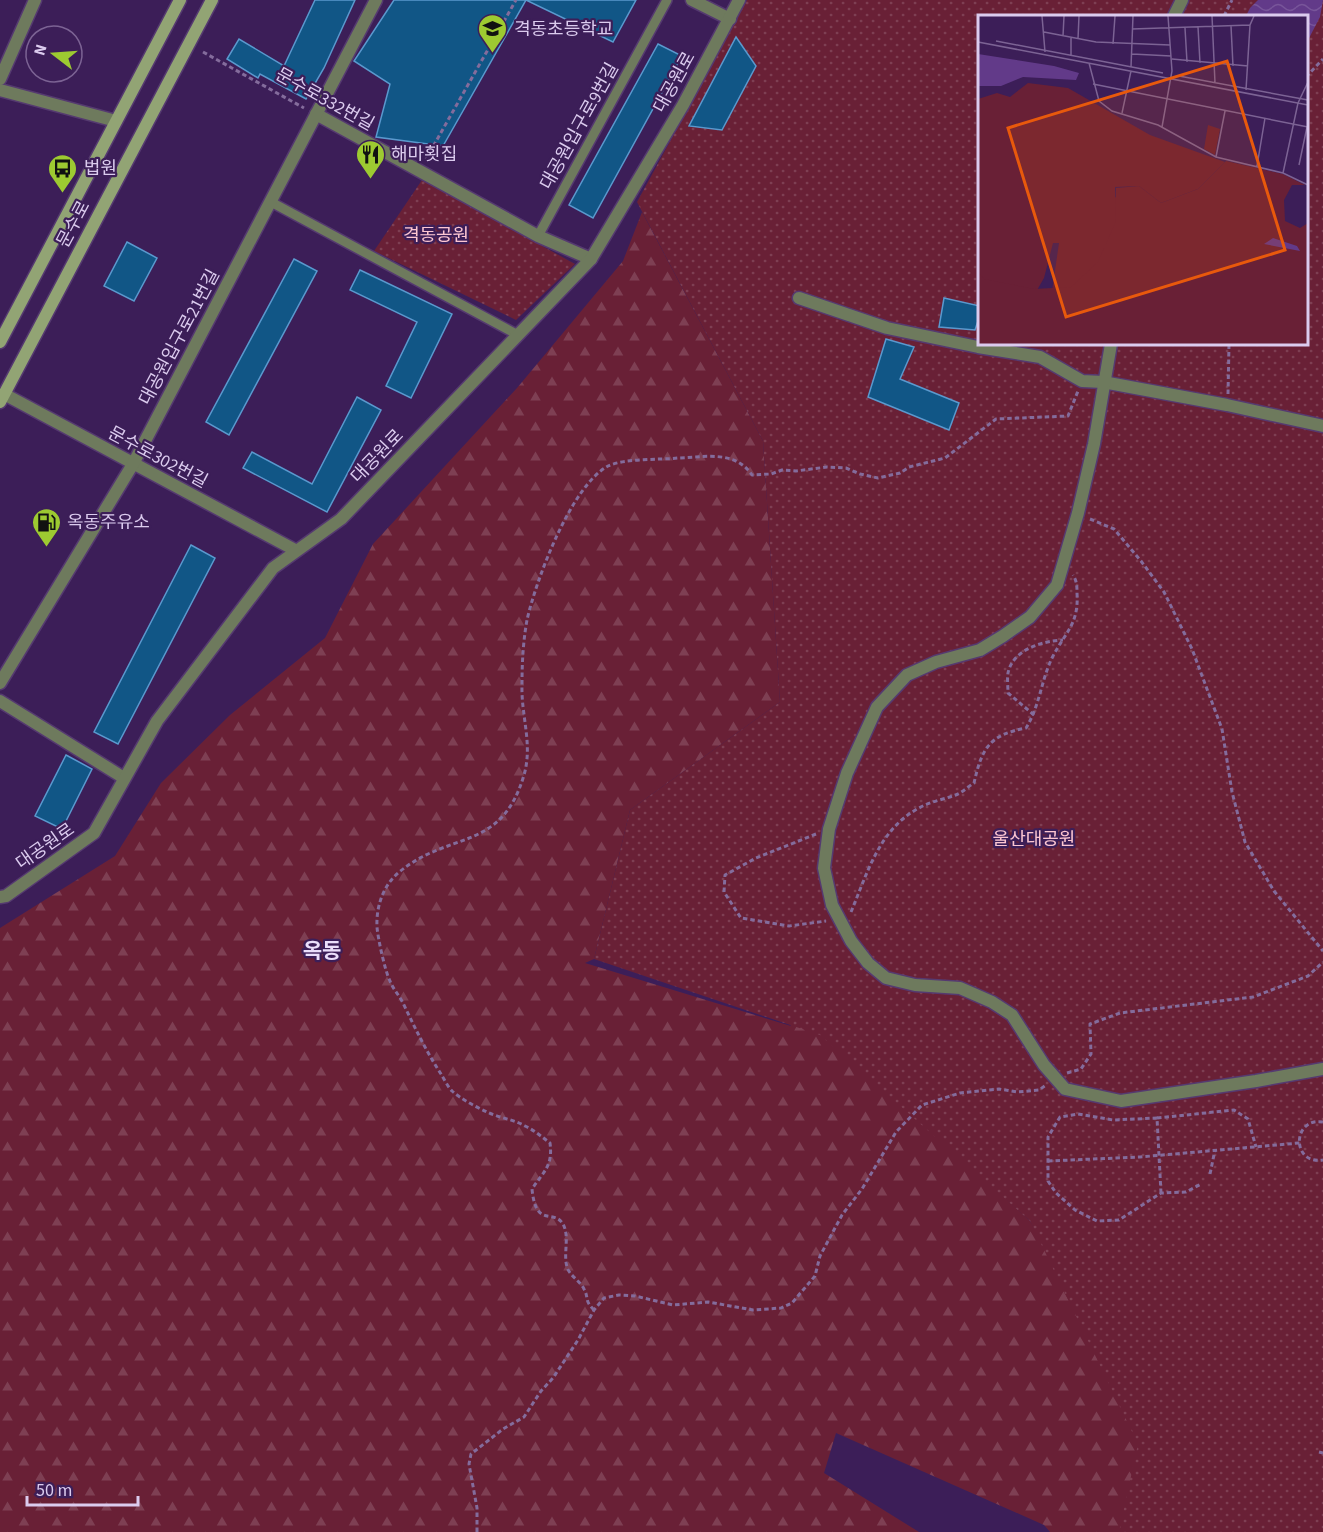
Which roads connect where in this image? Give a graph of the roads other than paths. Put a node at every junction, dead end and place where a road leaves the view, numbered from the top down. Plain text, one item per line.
1 (35, 0) edge
2 (180, 0) edge
3 (212, 0) edge
4 (376, 0) edge
5 (667, 0) edge
6 (692, 0) edge
7 (740, 0) edge
8 (1182, 0) edge
9 (1174, 15) edge
10 (730, 19) junction
11 (0, 79) edge
12 (0, 90) edge
13 (316, 114) junction
14 (116, 121) junction
15 (271, 202) junction
16 (538, 236) junction
17 (591, 259) junction
18 (799, 298) dead end
19 (519, 335) junction
20 (0, 342) edge
21 (1111, 345) edge
22 (1103, 382) junction
23 (2, 398) edge
24 (1323, 426) edge
25 (133, 464) junction
26 (295, 550) junction
27 (0, 683) edge
28 (0, 701) edge
29 (124, 777) junction
30 (0, 897) edge
31 (1323, 1069) edge

1 - 11 street
2 - 14 main road, 문수로
3 - 23 main road, 문수로
4 - 13 street, 대공원입구로21번길
5 - 16 lane, 대공원입구로9번길
6 - 10 street
7 - 10 street, 대공원로
8 - 9 street
10 - 17 street, 대공원로
12 - 14 street
13 - 15 street, 대공원입구로21번길
13 - 16 street, 문수로332번길
14 - 20 main road, 문수로
15 - 19 lane
15 - 25 street, 대공원입구로21번길
16 - 17 street, 문수로332번길
17 - 19 street, 대공원로
18 - 22 street
19 - 26 street, 대공원로
21 - 22 street
22 - 24 street
22 - 31 street
23 - 25 street, 문수로302번길
25 - 26 street, 문수로302번길
25 - 27 street, 대공원입구로21번길
26 - 29 street, 대공원로
28 - 29 street
29 - 30 street, 대공원로

